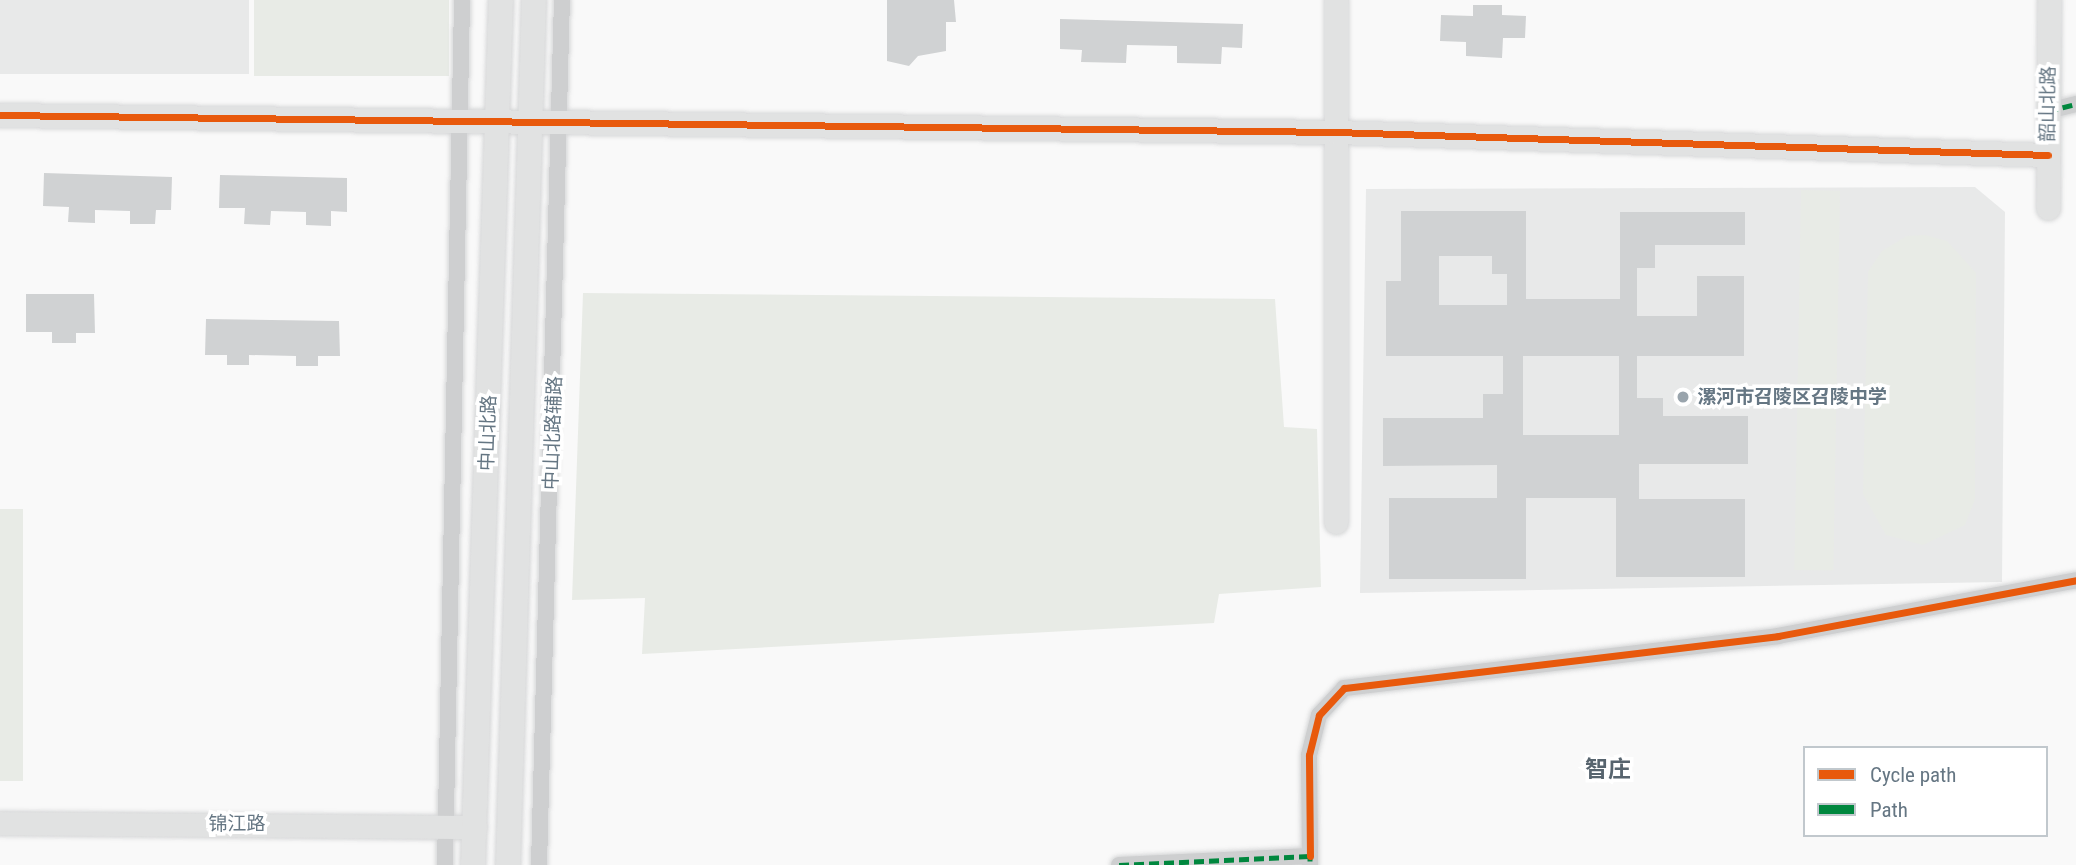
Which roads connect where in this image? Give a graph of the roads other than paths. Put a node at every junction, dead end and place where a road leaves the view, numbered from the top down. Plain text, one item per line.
1 (462, 0) edge
2 (501, 0) edge
3 (534, 0) edge
4 (562, 0) edge
5 (1336, 0) edge
6 (2049, 0) edge
7 (2076, 104) edge
8 (2049, 111) junction
9 (0, 115) edge
10 (458, 120) junction
11 (498, 121) junction
12 (530, 121) junction
13 (559, 121) junction
14 (1336, 132) junction
15 (2048, 155) junction
16 (2048, 208) dead end
17 (1336, 522) dead end
18 (2076, 580) edge
19 (0, 823) edge
20 (445, 826) junction
21 (475, 827) junction
22 (1310, 861) edge
23 (445, 865) edge
24 (473, 865) edge
25 (508, 865) edge
26 (539, 865) edge
27 (1119, 865) edge

1 - 10 street
2 - 11 main road, 中山北路
3 - 12 main road, 中山北路
4 - 13 street, 中山北路辅路
5 - 14 street
6 - 8 street, 韶山北路
7 - 8 street
8 - 15 street, 韶山北路
9 - 10 street
10 - 11 street
10 - 20 street
11 - 12 street
11 - 21 main road, 中山北路
12 - 13 street
12 - 25 main road, 中山北路
13 - 14 street
13 - 26 street, 中山北路辅路
14 - 15 street
14 - 17 street
15 - 16 street, 韶山北路
18 - 22 street
19 - 20 street, 锦江路
20 - 21 street, 锦江路
20 - 23 street
21 - 24 main road, 中山北路
22 - 27 street

